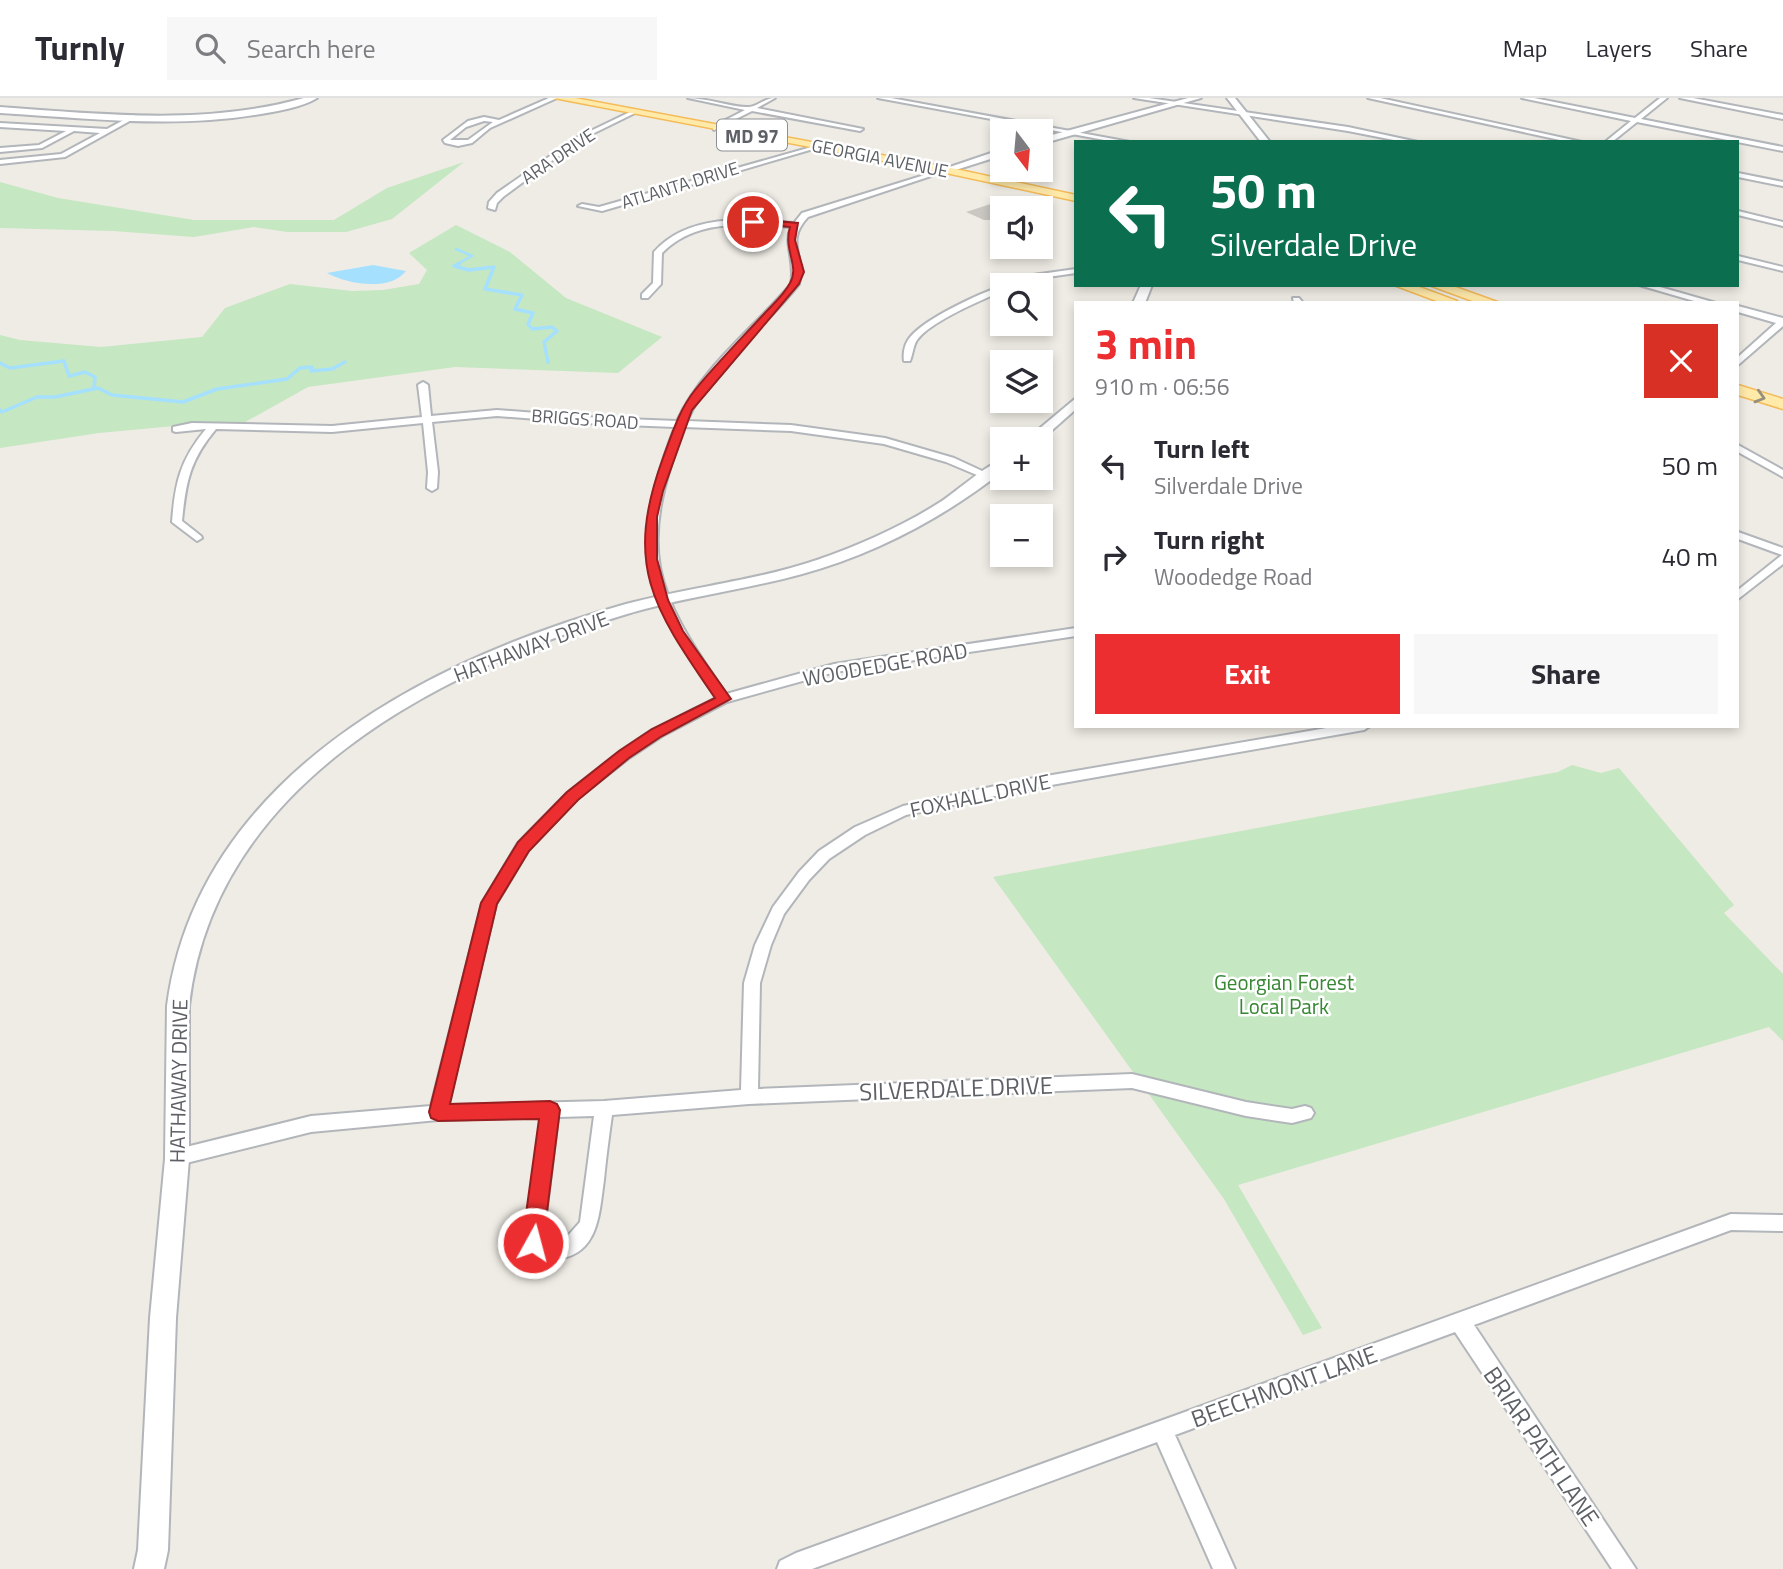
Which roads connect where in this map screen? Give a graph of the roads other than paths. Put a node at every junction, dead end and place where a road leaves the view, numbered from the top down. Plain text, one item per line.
1 (313, 98) edge
2 (556, 98) edge
3 (597, 98) edge
4 (691, 98) edge
5 (772, 98) edge
6 (881, 98) edge
7 (1137, 98) edge
8 (1196, 98) edge
9 (1231, 98) edge
10 (1371, 98) edge
11 (1525, 98) edge
12 (1664, 98) edge
13 (1682, 98) edge
14 (1175, 104) junction
15 (751, 109) junction
16 (0, 110) edge
17 (632, 113) junction
18 (1245, 115) junction
19 (134, 117) junction
20 (1783, 117) edge
21 (1635, 120) junction
22 (498, 122) junction
23 (726, 122) junction
24 (0, 125) edge
25 (714, 128) junction
26 (73, 129) junction
27 (860, 129) dead end
28 (108, 131) junction
29 (1077, 131) junction
30 (1054, 137) edge
31 (1119, 140) edge
32 (1264, 140) edge
33 (1405, 140) edge
34 (1570, 140) edge
35 (1610, 140) edge
36 (1737, 140) edge
37 (1739, 140) edge
38 (817, 147) junction
39 (1783, 149) edge
40 (0, 150) edge
41 (990, 156) edge
42 (0, 162) edge
43 (959, 165) junction
44 (946, 170) junction
45 (1739, 175) edge
46 (1783, 184) edge
47 (1074, 190) edge
48 (1074, 198) edge
49 (582, 206) dead end
50 (492, 208) dead end
51 (1739, 213) edge
52 (1783, 223) edge
53 (795, 225) junction
54 (1739, 258) edge
55 (1783, 269) edge
56 (1074, 271) edge
57 (1053, 275) edge
58 (1406, 287) edge
59 (1441, 287) edge
60 (1651, 287) edge
61 (990, 294) edge
62 (645, 296) dead end
63 (1449, 301) edge
64 (1487, 301) edge
65 (1704, 301) edge
66 (1739, 309) edge
67 (1783, 321) edge
68 (906, 359) dead end
69 (1739, 361) edge
70 (1739, 377) edge
71 (423, 385) dead end
72 (1739, 390) edge
73 (1783, 390) edge
74 (1074, 404) edge
75 (1783, 404) edge
76 (426, 419) junction
77 (682, 424) junction
78 (213, 427) junction
79 (1048, 427) edge
80 (176, 429) dead end
81 (1739, 449) edge
82 (990, 469) edge
83 (990, 474) edge
84 (1783, 474) edge
85 (432, 488) dead end
86 (1739, 535) edge
87 (197, 538) dead end
88 (1783, 552) edge
89 (1783, 558) edge
90 (1739, 595) edge
91 (662, 600) junction
92 (1074, 632) edge
93 (723, 699) junction
94 (1352, 728) edge
95 (750, 1097) junction
96 (604, 1108) junction
97 (550, 1110) junction
98 (438, 1112) junction
99 (1305, 1113) dead end
100 (178, 1157) junction
101 (1783, 1223) edge
102 (1460, 1322) junction
103 (1162, 1431) junction
104 (149, 1569) edge
105 (788, 1569) edge
106 (1224, 1569) edge
107 (1625, 1569) edge

1 - 19 street
2 - 17 main road, GEORGIA AVENUE / MD 97
2 - 22 street
3 - 23 main road, GEORGIA AVENUE / MD 97
4 - 15 street
5 - 15 street
6 - 29 street
7 - 14 street
8 - 14 street
9 - 18 street
10 - 34 street
11 - 21 street
12 - 21 street
13 - 20 street
14 - 18 street
14 - 29 street
15 - 23 street
15 - 27 street
16 - 19 street
17 - 25 main road, GEORGIA AVENUE / MD 97
17 - 50 street, ARA DRIVE
18 - 32 street
18 - 33 street
19 - 28 street
21 - 35 street
21 - 36 street
22 - 22 street
23 - 25 street
23 - 43 main road, GEORGIA AVENUE / MD 97
24 - 26 street
25 - 38 main road, GEORGIA AVENUE / MD 97
26 - 28 street
26 - 40 street
28 - 42 street
29 - 30 street
29 - 31 street
37 - 39 street
38 - 44 main road, GEORGIA AVENUE / MD 97
38 - 49 street, ATLANTA DRIVE
41 - 43 street
43 - 44 street
43 - 47 main road, GEORGIA AVENUE / MD 97
44 - 48 main road, GEORGIA AVENUE / MD 97
44 - 53 street
45 - 46 street
51 - 52 street
53 - 62 street
53 - 77 street
54 - 55 street
56 - 57 street
58 - 63 main road
59 - 64 main road
60 - 65 street
61 - 68 street
66 - 67 street
67 - 69 street
70 - 73 main road
71 - 76 street
72 -> 75 main road
74 - 79 street
76 - 77 street, BRIGGS ROAD
76 - 78 street, BRIGGS ROAD
76 - 85 street
77 - 82 street, BRIGGS ROAD
77 - 91 street
78 - 80 street, BRIGGS ROAD
78 - 87 street
81 - 84 street
83 - 91 street, HATHAWAY DRIVE
86 - 88 street
89 - 90 street
91 - 93 street
91 - 100 street, HATHAWAY DRIVE
92 - 93 street, WOODEDGE ROAD
93 - 98 street, WOODEDGE ROAD
94 - 95 street, FOXHALL DRIVE
95 - 96 street, SILVERDALE DRIVE
95 - 99 street, SILVERDALE DRIVE
96 - 97 street, SILVERDALE DRIVE
96 - 97 street
97 - 98 street, SILVERDALE DRIVE
98 - 100 street, SILVERDALE DRIVE
100 - 104 street, HATHAWAY DRIVE
101 - 102 street, BEECHMONT LANE
102 - 103 street, BEECHMONT LANE
102 - 107 street, BRIAR PATH LANE
103 - 105 street, BEECHMONT LANE
103 - 106 street

